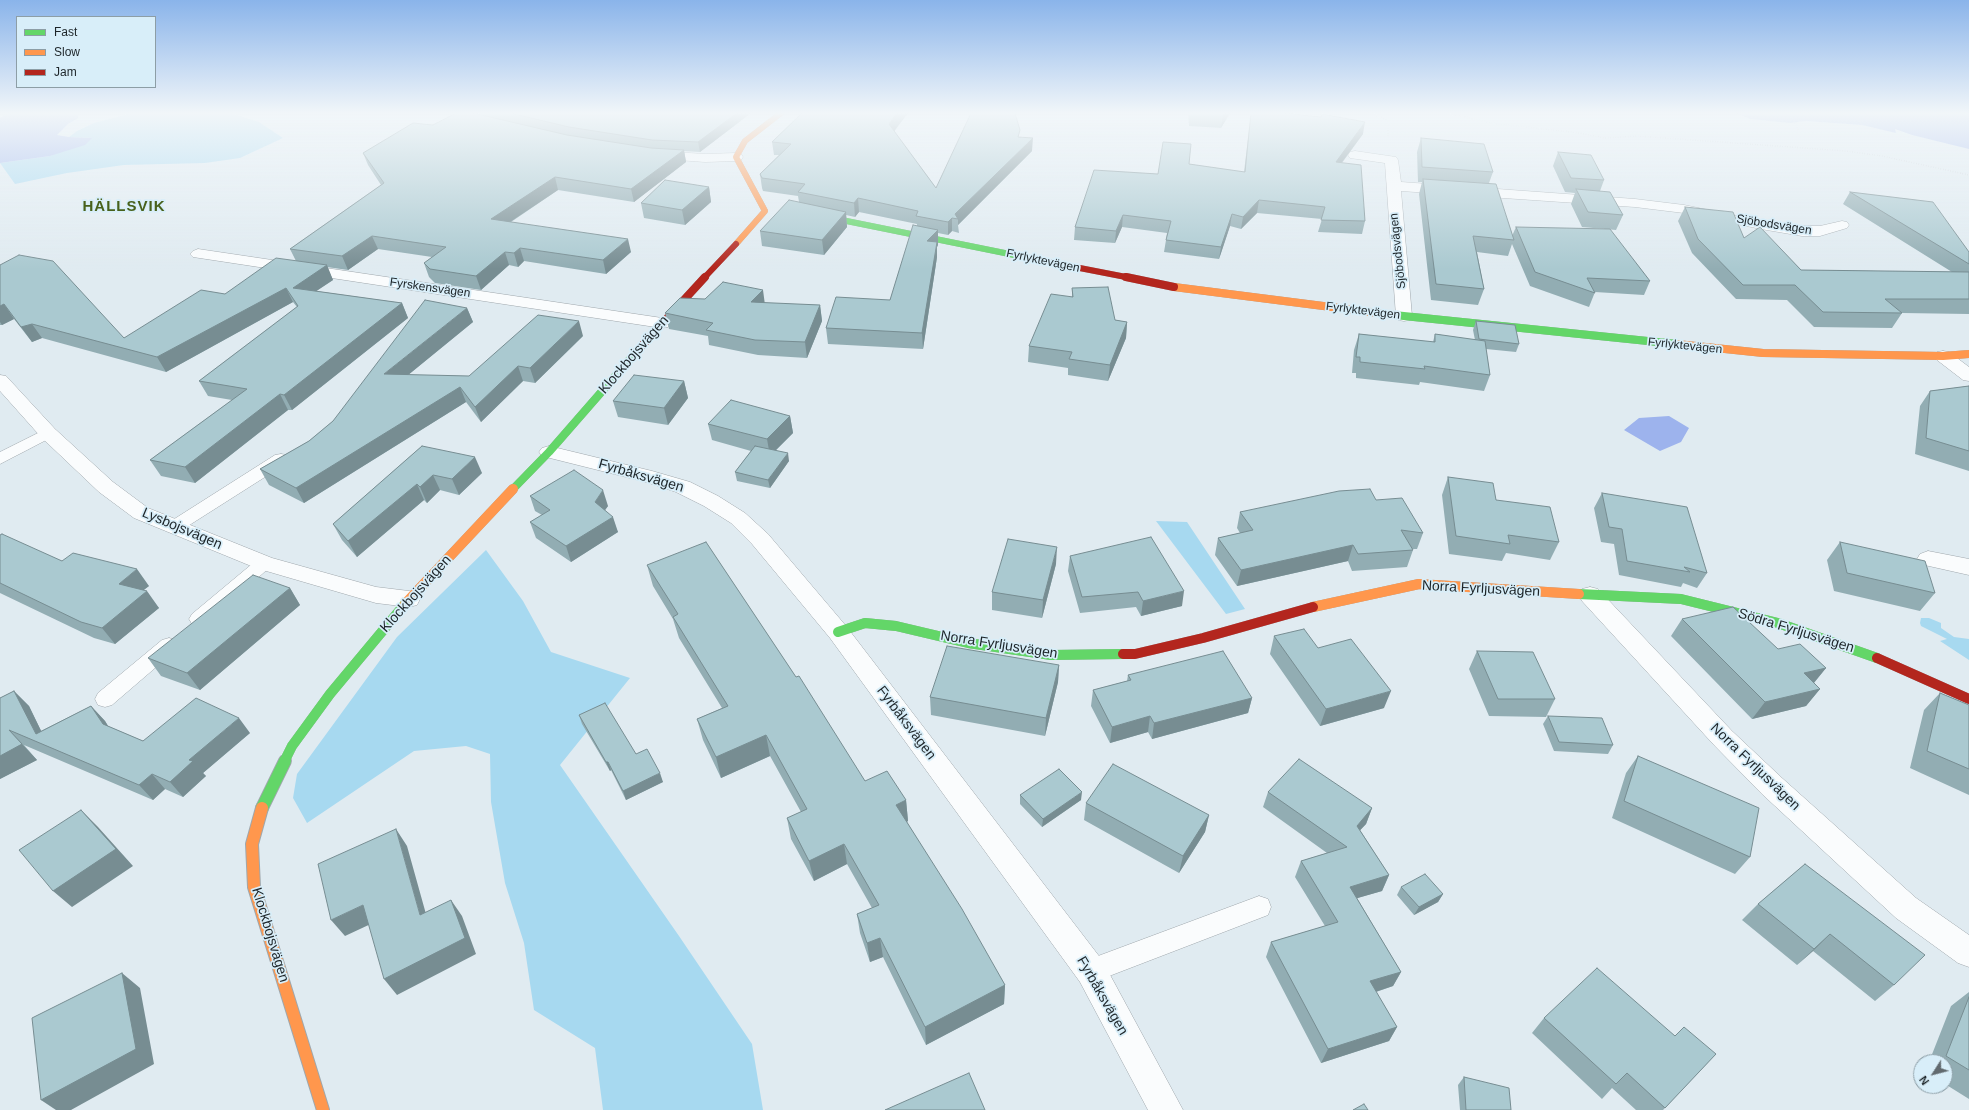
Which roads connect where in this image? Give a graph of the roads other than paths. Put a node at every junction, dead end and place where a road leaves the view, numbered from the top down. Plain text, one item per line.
1 (741, 165) edge
2 (1392, 165) edge
3 (1394, 186) junction
4 (811, 214) edge
5 (1842, 225) dead end
6 (198, 254) dead end
7 (1404, 316) junction
8 (662, 323) junction
9 (1969, 354) edge
10 (1943, 356) junction
11 (1969, 376) edge
12 (0, 380) edge
13 (48, 433) junction
14 (550, 452) junction
15 (290, 454) edge
16 (0, 459) edge
17 (174, 527) junction
18 (1928, 559) dead end
19 (264, 563) junction
20 (1969, 567) edge
21 (1590, 595) junction
22 (409, 599) junction
23 (838, 632) junction
24 (106, 699) dead end
25 (1969, 699) edge
26 (1259, 907) dead end
27 (1969, 953) edge
28 (1091, 971) junction
29 (323, 1110) edge
30 (1166, 1110) edge

1 - 8 street, Klockbojsvägen
2 - 3 street, Sjöbodsvägen
3 - 5 street, Sjöbodsvägen
3 - 7 street, Sjöbodsvägen
4 - 7 street, Fyrlyktevägen
6 - 8 street, Fyrskensvägen
7 - 10 street, Fyrlyktevägen
8 - 14 street, Klockbojsvägen
9 - 10 street, Fyrlyktevägen
10 - 11 street
12 - 13 street, Lysbojsvägen
13 - 16 lane
13 - 17 street, Lysbojsvägen
14 - 22 street, Klockbojsvägen
14 - 23 street, Fyrbåksvägen
15 - 17 lane
17 - 19 street, Lysbojsvägen
18 - 20 street
19 - 22 street, Lysbojsvägen
19 - 24 lane
21 - 23 street, Norra Fyrljusvägen
21 - 25 street, Södra Fyrljusvägen
21 - 27 street, Norra Fyrljusvägen
22 - 29 street, Klockbojsvägen
23 - 28 street, Fyrbåksvägen
26 - 28 lane
28 - 30 street, Fyrbåksvägen

